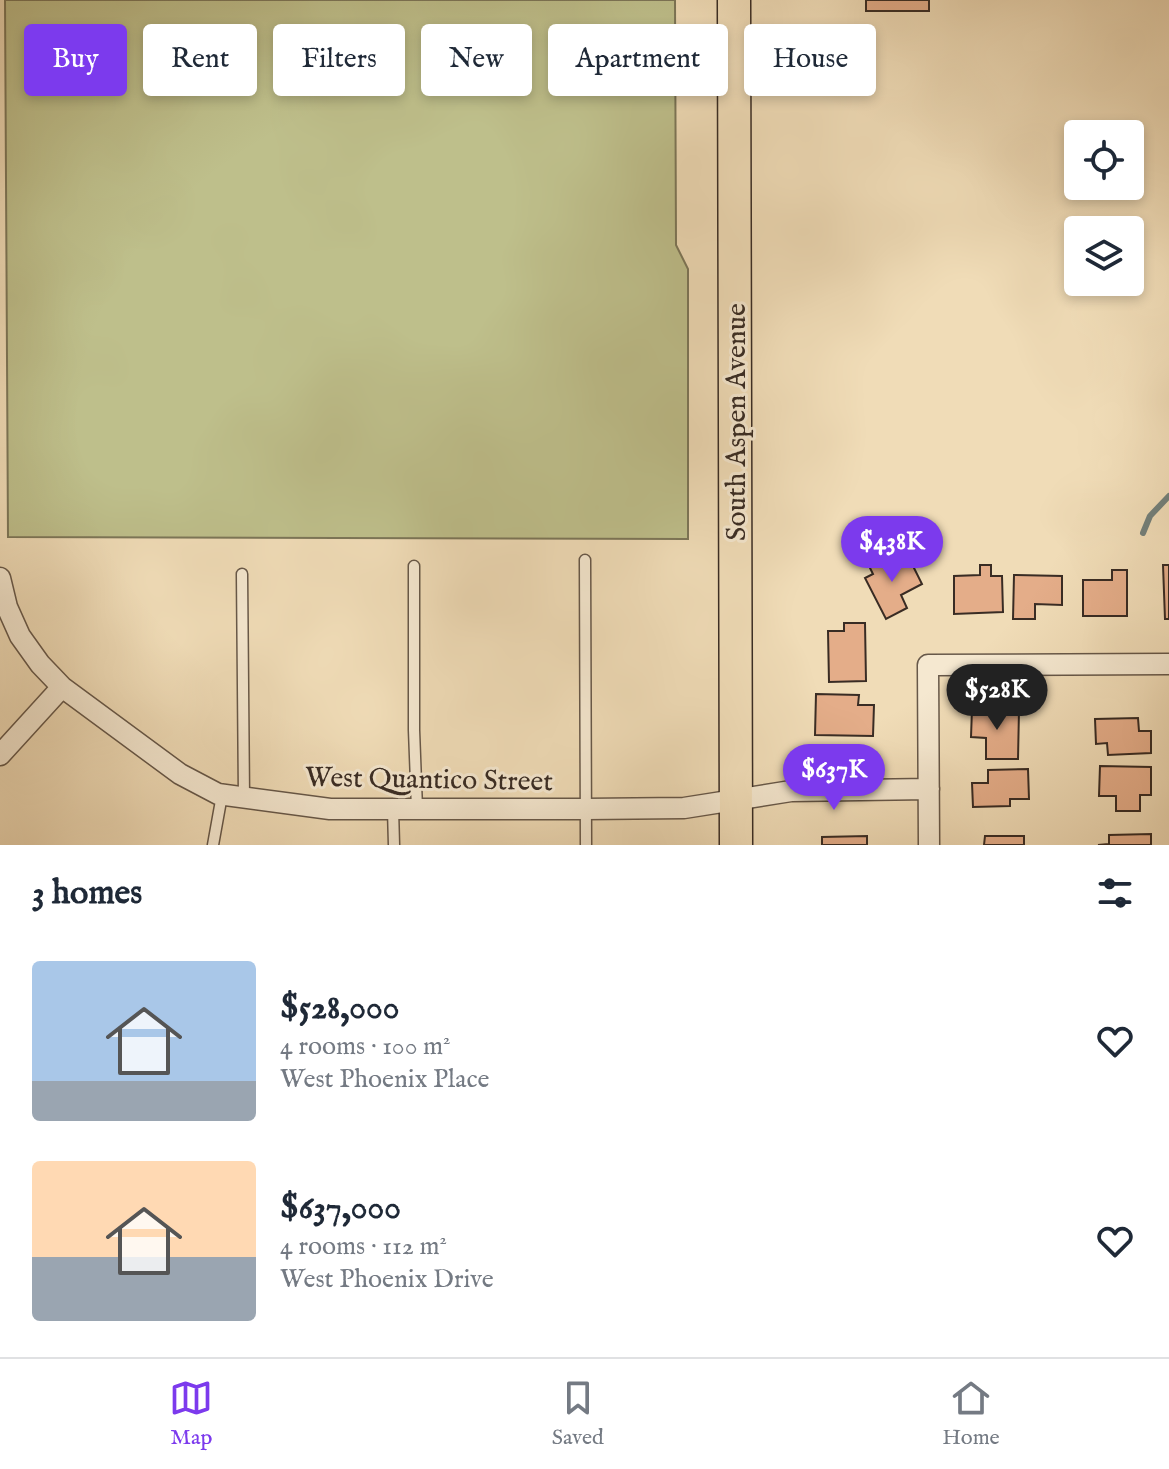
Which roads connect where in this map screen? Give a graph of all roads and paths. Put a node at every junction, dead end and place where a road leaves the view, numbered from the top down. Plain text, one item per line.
1 (734, 0) edge
2 (585, 560) dead end
3 (414, 566) dead end
4 (242, 574) dead end
5 (0, 578) edge
6 (1169, 664) edge
7 (62, 687) junction
8 (0, 755) edge
9 (929, 789) junction
10 (222, 795) junction
11 (244, 798) junction
12 (736, 799) junction
13 (393, 809) junction
14 (417, 809) junction
15 (586, 809) junction
16 (213, 845) edge
17 (394, 845) edge
18 (586, 845) edge
19 (736, 845) edge
20 (929, 845) edge

1 - 12 main road, South Aspen Avenue
2 - 15 lane
3 - 14 lane
4 - 11 lane
5 - 7 street, West Quantico Street
6 - 9 street
7 - 8 street
7 - 10 street, West Quantico Street
9 - 12 street, West Quantico Street
9 - 20 street
10 - 11 street, West Quantico Street
10 - 16 lane
11 - 13 street, West Quantico Street
12 - 15 street, West Quantico Street
12 - 19 main road, South Aspen Avenue
13 - 14 street, West Quantico Street
13 - 17 lane
14 - 15 street, West Quantico Street
15 - 18 lane

